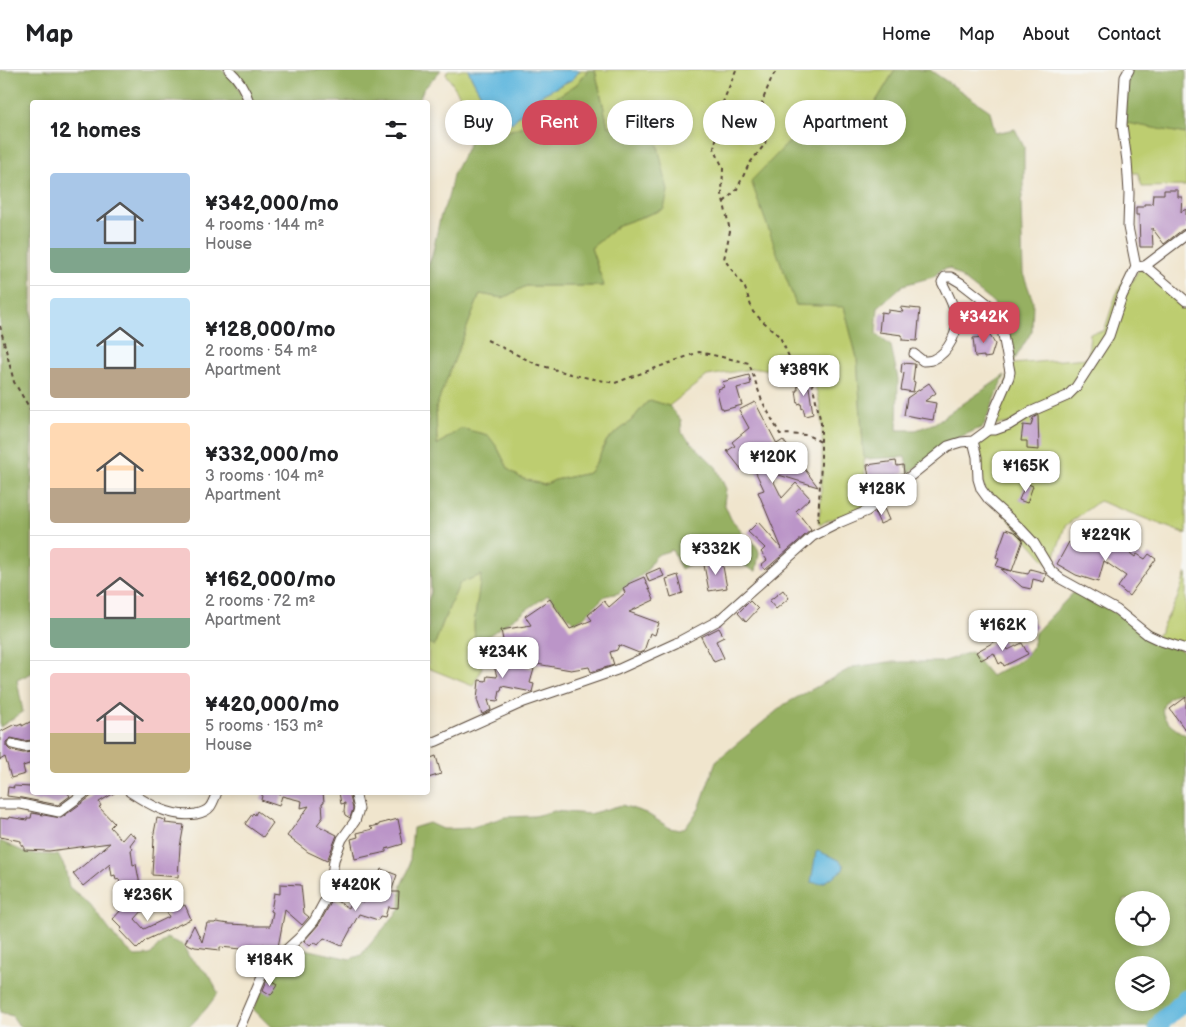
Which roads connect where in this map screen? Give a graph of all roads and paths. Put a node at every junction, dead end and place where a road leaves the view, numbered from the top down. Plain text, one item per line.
1 (229, 70) edge
2 (736, 70) edge
3 (777, 70) edge
4 (1129, 70) edge
5 (247, 100) edge
6 (724, 202) junction
7 (1186, 234) edge
8 (1141, 267) junction
9 (1186, 301) edge
10 (0, 326) edge
11 (487, 340) dead end
12 (914, 354) dead end
13 (30, 409) edge
14 (988, 430) junction
15 (972, 440) junction
16 (821, 442) junction
17 (818, 533) junction
18 (1186, 649) edge
19 (12, 744) dead end
20 (430, 744) edge
21 (30, 746) edge
22 (134, 795) edge
23 (215, 795) edge
24 (356, 795) edge
25 (75, 796) edge
26 (0, 804) edge
27 (240, 1027) edge

1 - 5 street
2 - 6 path
3 - 6 path
4 - 8 street
6 - 16 path
7 - 8 street
8 - 9 street
8 - 14 street
10 - 13 path
11 - 16 path
12 - 14 street
14 - 15 street
15 - 17 street
15 - 18 street
16 - 17 path
17 - 20 street
19 - 21 street
22 - 23 street
24 - 27 street
25 - 26 street

